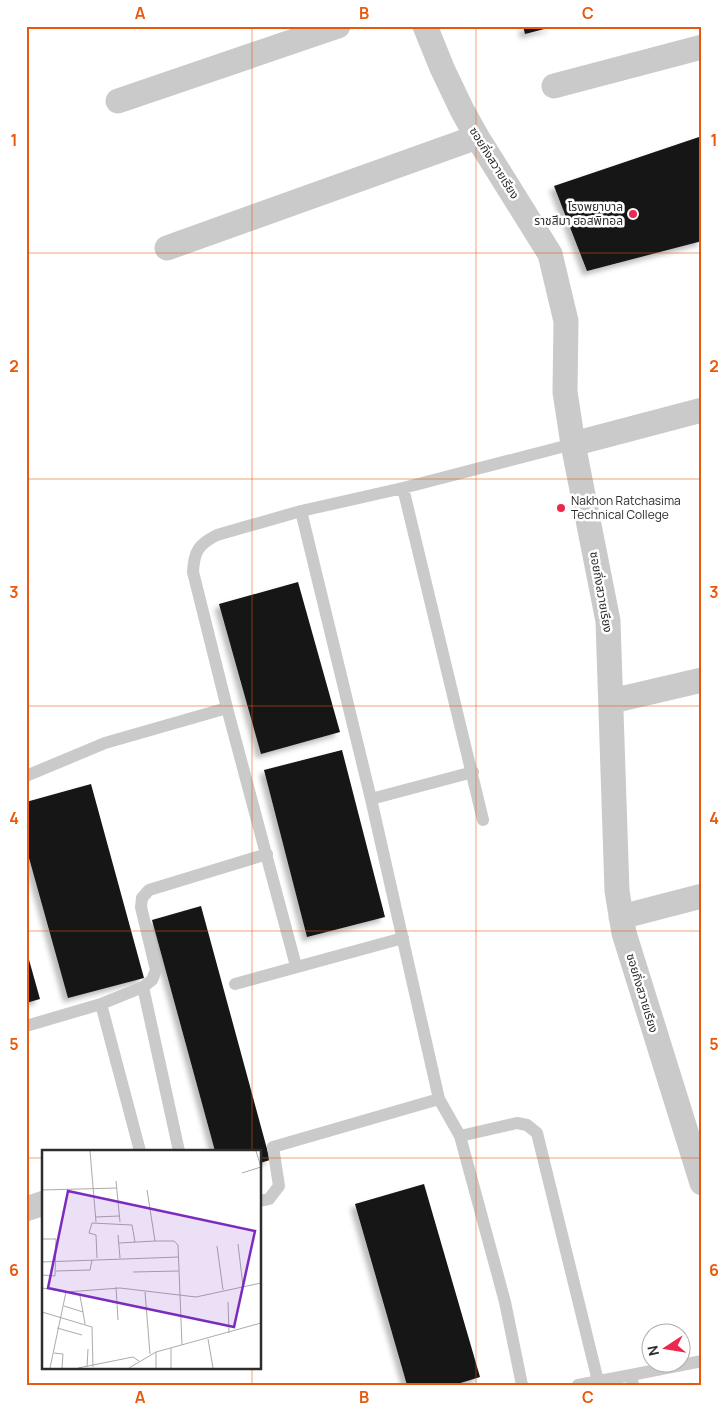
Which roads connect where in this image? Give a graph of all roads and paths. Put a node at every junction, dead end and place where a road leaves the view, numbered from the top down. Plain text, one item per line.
1 (338, 26) edge
2 (425, 26) edge
3 (702, 46) edge
4 (554, 86) dead end
5 (118, 101) dead end
6 (477, 136) junction
7 (167, 248) dead end
8 (702, 410) edge
9 (573, 444) junction
10 (402, 488) junction
11 (301, 511) junction
12 (702, 680) edge
13 (612, 701) junction
14 (227, 708) junction
15 (473, 772) junction
16 (26, 776) edge
17 (371, 799) junction
18 (483, 820) dead end
19 (266, 854) junction
20 (702, 896) edge
21 (621, 917) junction
22 (403, 938) junction
23 (296, 966) junction
24 (235, 984) dead end
25 (143, 987) junction
26 (101, 1004) junction
27 (26, 1026) edge
28 (439, 1099) junction
29 (460, 1136) junction
30 (140, 1150) edge
31 (179, 1150) edge
32 (702, 1183) edge
33 (261, 1201) edge
34 (42, 1204) edge
35 (26, 1209) edge
36 (702, 1361) edge
37 (632, 1380) edge
38 (598, 1381) junction
39 (522, 1385) edge
40 (578, 1385) edge

1 - 5 street
2 - 6 street, ซอยกิ่งสวายเรียง
3 - 4 street
6 - 7 street
6 - 9 street, ซอยกิ่งสวายเรียง
8 - 9 street
9 - 10 lane
9 - 13 street, ซอยกิ่งสวายเรียง
10 - 11 lane
10 - 15 lane
11 - 14 lane
11 - 17 lane
12 - 13 street
13 - 21 street, ซอยกิ่งสวายเรียง
14 - 16 lane
14 - 19 lane
15 - 17 lane
15 - 18 lane
17 - 22 lane
19 - 23 lane
19 - 25 lane
20 - 21 street
21 - 32 street, ซอยกิ่งสวายเรียง
22 - 23 lane
22 - 28 lane
23 - 24 lane
25 - 26 lane
25 - 31 lane
26 - 27 lane
26 - 30 lane
28 - 29 lane
28 - 33 lane
29 - 38 lane
29 - 39 lane
34 - 35 street
36 - 37 lane
37 - 38 lane
38 - 40 lane

